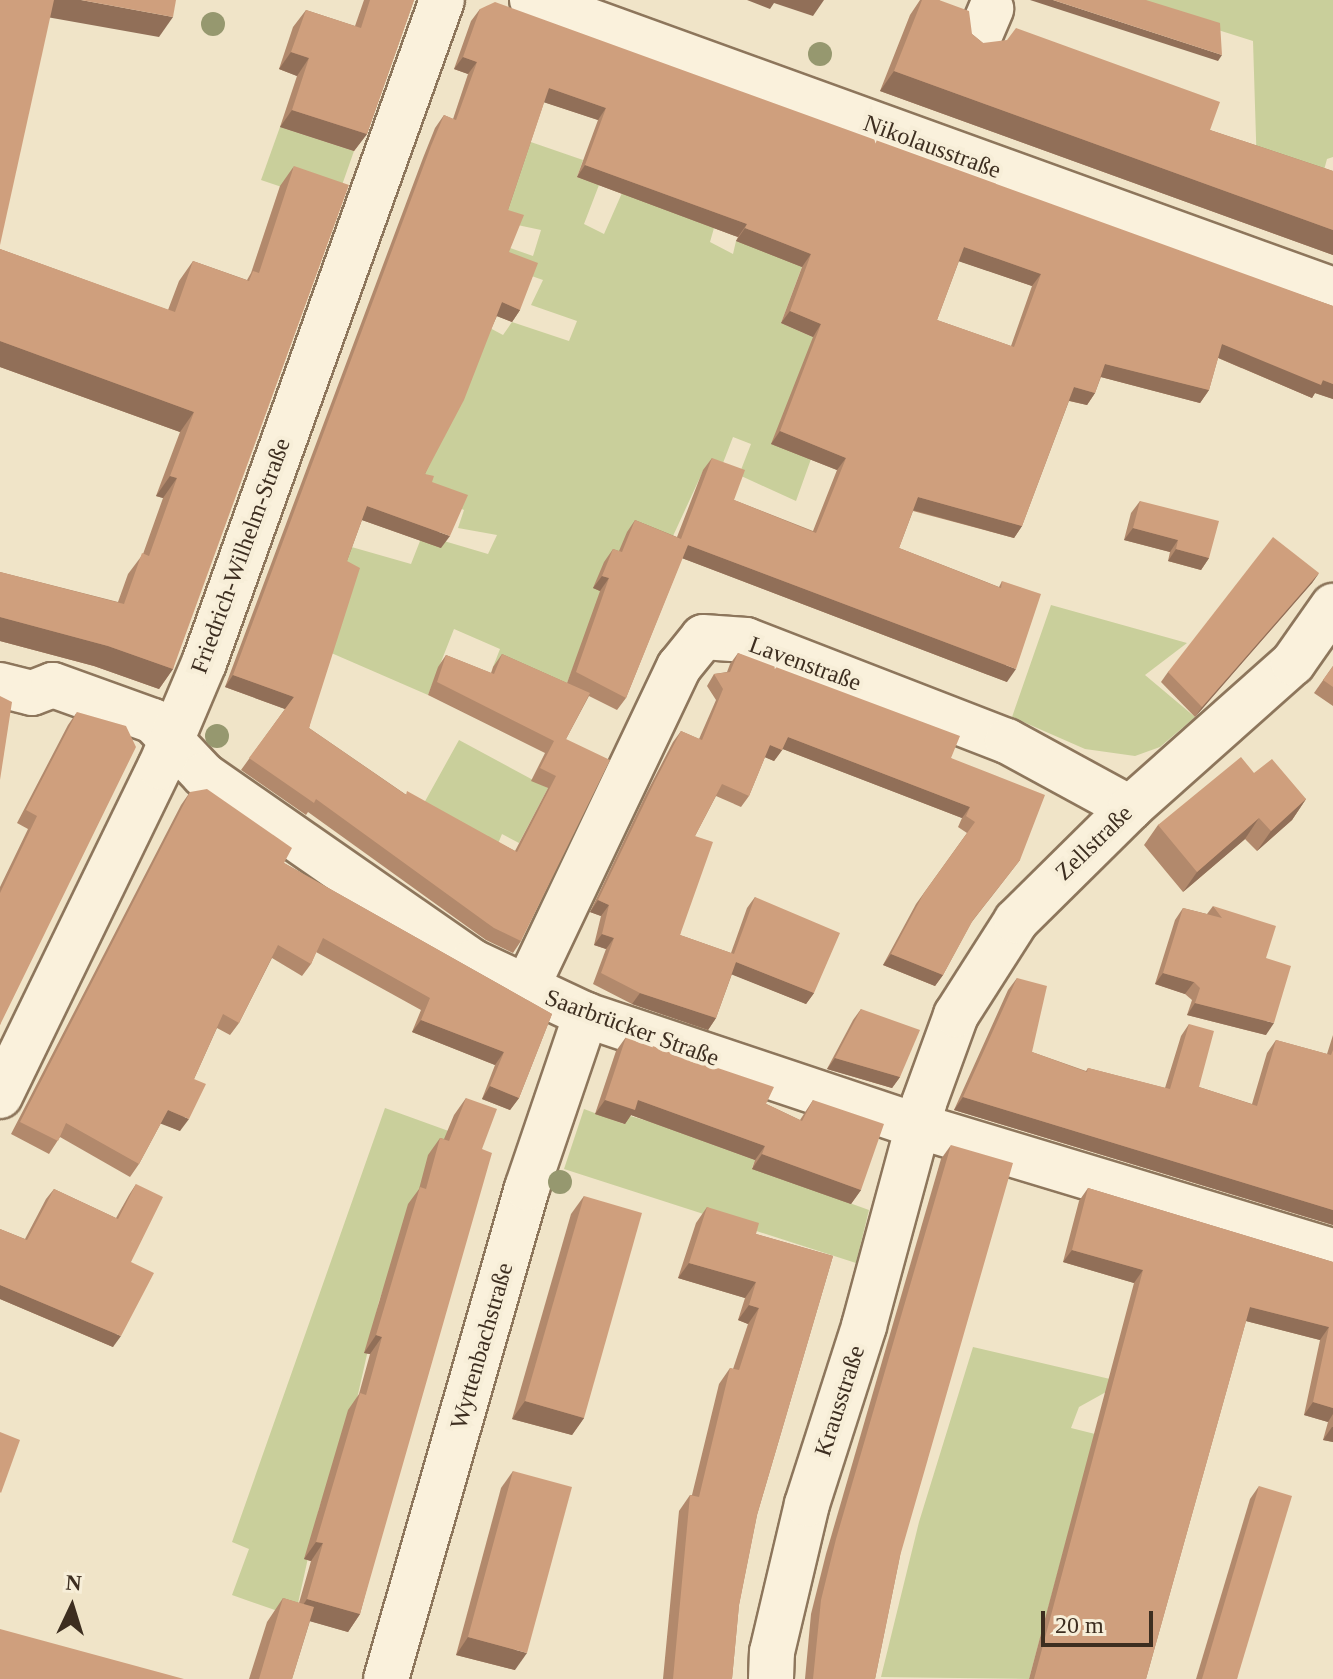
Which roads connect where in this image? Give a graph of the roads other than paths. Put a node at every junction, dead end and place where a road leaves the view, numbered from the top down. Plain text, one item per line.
1 (442, 0) edge
2 (532, 0) edge
3 (1333, 290) edge
4 (1333, 606) edge
5 (0, 685) edge
6 (170, 744) junction
7 (1130, 808) junction
8 (526, 989) junction
9 (586, 1015) junction
10 (0, 1096) edge
11 (918, 1126) junction
12 (1333, 1251) edge
13 (386, 1679) edge
14 (771, 1679) edge

1 - 6 street, Friedrich-Wilhelm-Straße
2 - 3 street, Nikolausstraße
4 - 7 street, Zellstraße
5 - 6 street, Saarbrücker Straße
6 - 8 street, Saarbrücker Straße
6 - 10 street, Friedrich-Wilhelm-Straße
7 - 8 street, Lavenstraße
7 - 11 street, Zellstraße
8 - 9 street, Saarbrücker Straße
9 - 11 street, Saarbrücker Straße
9 - 13 street, Wyttenbachstraße
11 - 12 street, Saarbrücker Straße
11 - 14 street, Krausstraße

